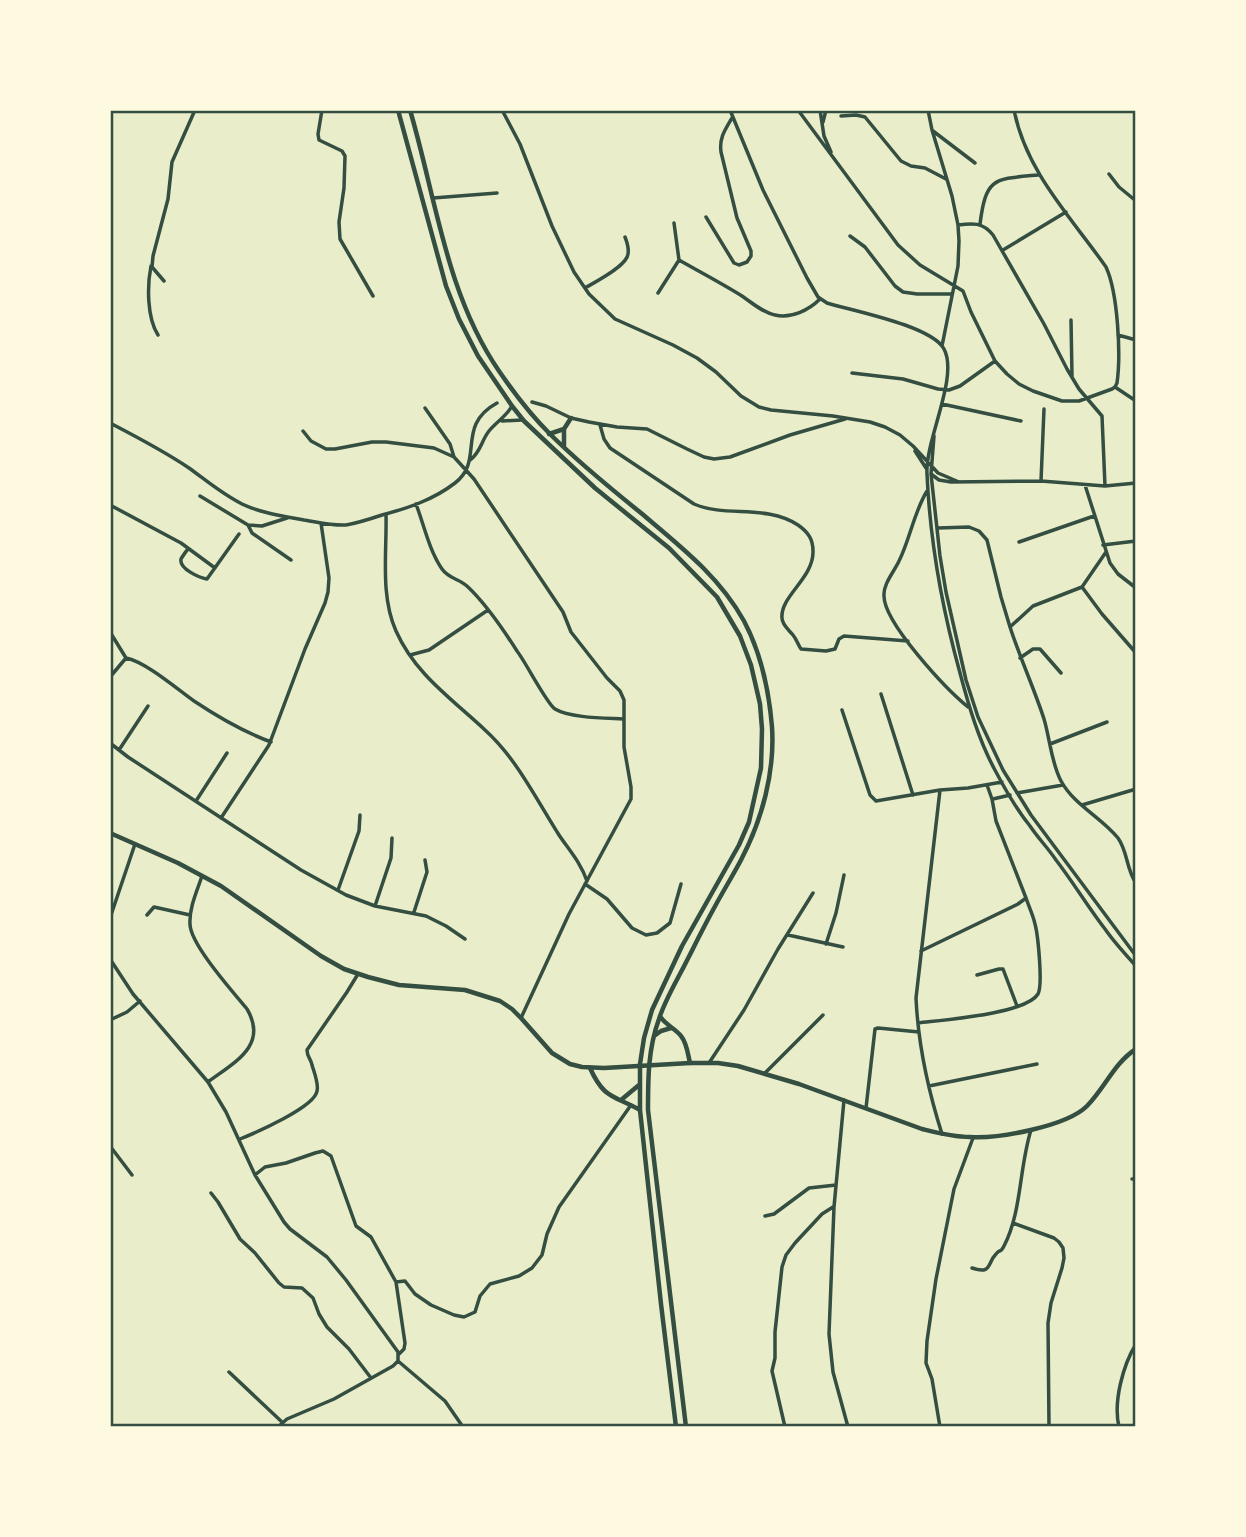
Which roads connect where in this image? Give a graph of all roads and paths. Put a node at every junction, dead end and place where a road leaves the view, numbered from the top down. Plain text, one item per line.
1 (194, 110) edge
2 (322, 110) edge
3 (398, 110) edge
4 (411, 110) edge
5 (502, 110) edge
6 (730, 110) edge
7 (798, 110) edge
8 (820, 110) edge
9 (827, 110) edge
10 (928, 110) edge
11 (1014, 110) edge
12 (841, 116) dead end
13 (732, 118) junction
14 (822, 124) junction
15 (932, 130) junction
16 (833, 158) junction
17 (975, 163) dead end
18 (1038, 174) junction
19 (1109, 174) dead end
20 (947, 180) junction
21 (497, 193) dead end
22 (433, 198) junction
23 (1136, 201) edge
24 (1066, 212) junction
25 (706, 217) dead end
26 (674, 223) dead end
27 (980, 224) junction
28 (958, 225) junction
29 (850, 236) dead end
30 (625, 237) dead end
31 (1003, 250) junction
32 (679, 260) junction
33 (152, 264) junction
34 (164, 281) dead end
35 (953, 285) junction
36 (584, 288) junction
37 (658, 293) dead end
38 (951, 294) junction
39 (373, 296) dead end
40 (820, 299) junction
41 (1071, 320) dead end
42 (158, 335) dead end
43 (1117, 335) junction
44 (1136, 340) edge
45 (943, 346) junction
46 (995, 361) junction
47 (852, 373) dead end
48 (1072, 378) junction
49 (1115, 387) junction
50 (944, 390) junction
51 (1087, 398) junction
52 (532, 401) dead end
53 (1136, 401) edge
54 (497, 403) dead end
55 (942, 404) junction
56 (512, 406) junction
57 (425, 408) dead end
58 (1044, 410) dead end
59 (571, 418) junction
60 (847, 418) junction
61 (500, 421) junction
62 (524, 421) junction
63 (1021, 421) dead end
64 (110, 423) edge
65 (600, 425) junction
66 (564, 429) junction
67 (303, 431) dead end
68 (549, 433) junction
69 (933, 434) junction
70 (913, 446) junction
71 (564, 447) junction
72 (454, 457) junction
73 (470, 460) junction
74 (928, 461) junction
75 (929, 468) junction
76 (466, 470) junction
77 (931, 474) junction
78 (1041, 481) junction
79 (959, 482) junction
80 (1136, 484) edge
81 (1085, 485) junction
82 (1105, 486) junction
83 (930, 488) junction
84 (200, 496) dead end
85 (416, 504) junction
86 (110, 505) edge
87 (386, 514) junction
88 (1094, 516) junction
89 (289, 517) junction
90 (321, 523) junction
91 (248, 525) junction
92 (934, 529) junction
93 (239, 534) dead end
94 (1136, 541) edge
95 (1019, 542) dead end
96 (1103, 545) junction
97 (188, 549) junction
98 (1106, 552) junction
99 (291, 560) dead end
100 (215, 568) junction
101 (1082, 587) junction
102 (1136, 587) edge
103 (488, 610) junction
104 (1010, 627) junction
105 (110, 632) edge
106 (908, 641) junction
107 (1136, 653) edge
108 (410, 655) junction
109 (126, 658) junction
110 (1020, 658) junction
111 (1061, 673) dead end
112 (110, 677) edge
113 (881, 694) dead end
114 (148, 706) dead end
115 (969, 708) junction
116 (842, 710) dead end
117 (624, 719) junction
118 (1107, 722) dead end
119 (988, 739) junction
120 (981, 741) junction
121 (271, 742) junction
122 (110, 743) edge
123 (1050, 744) junction
124 (119, 750) junction
125 (227, 753) dead end
126 (1009, 780) junction
127 (1001, 782) junction
128 (987, 785) junction
129 (1063, 785) junction
130 (1136, 789) edge
131 (940, 790) junction
132 (1017, 793) junction
133 (914, 795) junction
134 (1009, 795) junction
135 (992, 799) junction
136 (196, 802) junction
137 (1082, 805) junction
138 (360, 815) dead end
139 (221, 818) junction
140 (110, 833) edge
141 (392, 838) dead end
142 (135, 844) junction
143 (425, 860) dead end
144 (844, 875) dead end
145 (202, 876) junction
146 (586, 882) junction
147 (1136, 883) edge
148 (681, 884) dead end
149 (338, 890) junction
150 (813, 894) dead end
151 (1026, 898) junction
152 (113, 899) edge
153 (375, 906) junction
154 (414, 912) junction
155 (147, 915) dead end
156 (190, 915) junction
157 (110, 918) edge
158 (788, 935) junction
159 (465, 939) dead end
160 (825, 944) junction
161 (843, 947) dead end
162 (920, 951) junction
163 (1136, 956) edge
164 (110, 959) edge
165 (1136, 966) edge
166 (358, 974) junction
167 (977, 975) dead end
168 (140, 1002) junction
169 (1017, 1006) junction
170 (823, 1015) dead end
171 (659, 1016) junction
172 (521, 1018) junction
173 (110, 1020) edge
174 (918, 1023) junction
175 (672, 1028) junction
176 (920, 1032) junction
177 (654, 1036) junction
178 (1136, 1049) edge
179 (690, 1063) junction
180 (709, 1063) junction
181 (1037, 1064) dead end
182 (590, 1068) junction
183 (765, 1073) junction
184 (208, 1082) junction
185 (639, 1085) junction
186 (929, 1086) junction
187 (621, 1100) junction
188 (844, 1100) junction
189 (631, 1105) junction
190 (866, 1108) junction
191 (640, 1110) junction
192 (1031, 1130) junction
193 (942, 1134) junction
194 (973, 1138) junction
195 (239, 1140) junction
196 (110, 1146) edge
197 (132, 1175) dead end
198 (255, 1175) junction
199 (836, 1185) junction
200 (211, 1193) dead end
201 (834, 1207) junction
202 (765, 1216) dead end
203 (1013, 1223) junction
204 (972, 1268) dead end
205 (396, 1282) junction
206 (1136, 1344) edge
207 (399, 1354) junction
208 (398, 1361) junction
209 (229, 1372) dead end
210 (371, 1378) junction
211 (282, 1422) junction
212 (278, 1427) edge
213 (463, 1427) edge
214 (676, 1427) edge
215 (686, 1427) edge
216 (785, 1427) edge
217 (848, 1427) edge
218 (940, 1427) edge
219 (1049, 1427) edge
220 (1119, 1427) edge

1 - 33 street
2 - 39 street
3 - 56 main road
4 - 22 main road
5 - 36 street
6 - 13 street
7 - 16 street
8 - 14 street
9 - 14 street
10 - 15 street
11 - 18 street
12 - 20 street
13 - 25 street
13 - 40 street
14 - 16 street
15 - 17 street
15 - 20 street
16 - 35 street
18 - 24 street
18 - 27 street
19 - 23 street
20 - 28 street
21 - 22 street
22 - 68 main road
24 - 31 street
24 - 43 street
26 - 32 street
27 - 28 street
27 - 31 street
28 - 35 street
29 - 38 street
30 - 36 street
31 - 48 street
32 - 37 street
32 - 40 street
33 - 34 street
33 - 42 street
35 - 38 street
35 - 46 street
36 - 60 street
38 - 45 street
40 - 45 street
41 - 48 street
43 - 44 street
43 - 49 street
45 - 50 street
46 - 50 street
46 - 51 street
47 - 50 street
48 - 51 street
49 - 51 street
49 - 53 street
50 - 55 street
51 - 82 street
52 - 59 street
54 - 73 street
55 - 63 street
55 - 69 street
56 - 61 street
56 - 62 main road
57 - 72 street
58 - 78 street
59 - 65 street
59 - 66 main road
60 - 65 street
60 - 70 street
61 - 62 street
61 - 73 street
62 - 185 main road
64 - 89 street
65 - 106 street
66 - 68 main road
66 - 71 main road
67 - 72 street
68 - 71 main road
69 - 74 street
69 - 75 street
70 - 74 street
70 - 75 street
71 - 171 main road
72 - 76 street
73 - 76 street
74 - 75 street
75 - 77 street
75 - 79 street
75 - 83 street
76 - 85 street
76 - 117 street
77 - 79 street
77 - 83 street
78 - 79 street
78 - 81 street
80 - 82 street
81 - 82 street
81 - 88 street
83 - 92 street
83 - 106 street
84 - 91 street
85 - 87 street
85 - 103 street
86 - 97 street
87 - 90 street
87 - 108 street
88 - 95 street
88 - 96 street
89 - 90 street
89 - 91 street
90 - 121 street
91 - 99 street
92 - 104 street
92 - 115 street
92 - 119 street
93 - 100 street
94 - 96 street
96 - 98 street
97 - 100 street
97 - 100 street
98 - 101 street
98 - 102 street
101 - 104 street
101 - 107 street
103 - 108 street
103 - 117 street
104 - 110 street
105 - 109 street
106 - 115 street
108 - 146 street
109 - 112 street
109 - 121 street
110 - 111 street
110 - 123 street
113 - 133 street
114 - 124 street
115 - 120 street
116 - 133 street
117 - 146 street
118 - 123 street
119 - 120 street
119 - 126 street
120 - 127 street
121 - 139 street
122 - 124 street
123 - 129 street
124 - 136 street
125 - 136 street
126 - 127 street
126 - 132 street
127 - 128 street
127 - 134 street
128 - 131 street
128 - 135 street
129 - 132 street
129 - 137 street
130 - 137 street
131 - 133 street
131 - 162 street
132 - 134 street
132 - 163 street
134 - 135 street
134 - 165 street
135 - 151 street
136 - 139 street
137 - 147 street
138 - 149 street
139 - 149 street
140 - 142 main road
141 - 153 street
142 - 145 main road
142 - 152 street
143 - 154 street
144 - 160 street
145 - 156 street
145 - 166 main road
146 - 148 street
146 - 172 street
149 - 153 street
150 - 158 street
151 - 162 street
151 - 169 street
152 - 157 street
153 - 154 street
154 - 159 street
155 - 156 street
156 - 184 street
158 - 160 street
158 - 180 street
160 - 161 street
162 - 174 street
164 - 168 street
166 - 172 main road
166 - 195 street
167 - 169 street
168 - 173 street
168 - 184 street
169 - 174 street
170 - 183 street
171 - 175 main road
171 - 177 main road
172 - 182 main road
174 - 176 street
175 - 177 main road
175 - 179 main road
176 - 186 street
176 - 190 street
177 - 215 main road
178 - 192 main road
179 - 180 main road
179 - 182 main road
180 - 183 main road
181 - 186 street
182 - 187 main road
183 - 188 main road
184 - 195 street
185 - 187 main road
185 - 191 main road
186 - 193 street
187 - 189 main road
188 - 190 main road
188 - 199 street
189 - 191 main road
189 - 205 street
190 - 193 main road
191 - 214 main road
192 - 194 main road
192 - 203 street
193 - 194 main road
194 - 218 street
195 - 198 street
196 - 197 street
198 - 205 street
198 - 207 street
199 - 201 street
199 - 202 street
200 - 210 street
201 - 216 street
201 - 217 street
203 - 204 street
203 - 219 street
205 - 207 street
206 - 220 street
207 - 208 street
208 - 210 street
208 - 213 street
209 - 211 street
210 - 211 street
211 - 212 street

